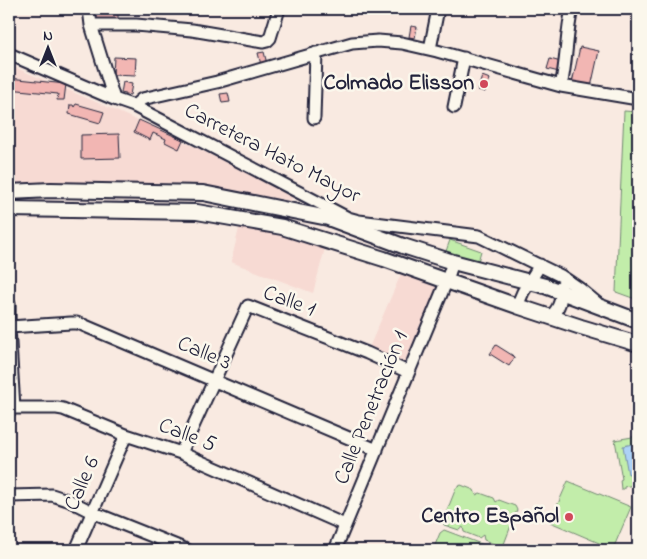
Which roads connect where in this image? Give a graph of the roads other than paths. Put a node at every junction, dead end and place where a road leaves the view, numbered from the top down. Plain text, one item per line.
1 (89, 9) edge
2 (279, 9) edge
3 (572, 9) edge
4 (434, 10) edge
5 (91, 25) junction
6 (430, 49) junction
7 (316, 53) junction
8 (9, 54) edge
9 (464, 58) junction
10 (561, 86) junction
11 (114, 99) junction
12 (638, 99) edge
13 (134, 106) junction
14 (454, 107) dead end
15 (314, 118) dead end
16 (9, 192) edge
17 (9, 210) edge
18 (453, 262) junction
19 (540, 265) junction
20 (561, 276) junction
21 (447, 280) junction
22 (529, 282) junction
23 (562, 292) junction
24 (9, 304) edge
25 (517, 306) junction
26 (600, 306) junction
27 (550, 317) junction
28 (638, 320) edge
29 (9, 328) edge
30 (638, 344) edge
31 (408, 372) junction
32 (214, 380) junction
33 (11, 408) edge
34 (126, 435) junction
35 (377, 450) junction
36 (181, 453) junction
37 (9, 496) edge
38 (92, 512) junction
39 (345, 526) junction
40 (76, 550) edge
41 (187, 550) edge
42 (335, 550) edge

1 - 5 street
2 - 5 street
3 - 10 street
4 - 6 street
5 - 11 street
6 - 7 street
6 - 9 street
7 - 13 street
7 - 15 street
8 - 11 street, Carretera Hato Mayor
9 - 10 street
9 - 14 street
10 - 12 street
11 - 13 street, Carretera Hato Mayor
13 - 19 street, Carretera Hato Mayor
16 - 18 main road
17 - 21 main road
18 - 21 street, Calle Penetración 1
18 - 22 main road
19 - 20 street, Carretera Hato Mayor
19 - 22 street
20 - 23 street
20 - 26 street, Carretera Hato Mayor
21 - 25 main road
21 - 31 street, Calle Penetración 1
22 - 23 main road
22 - 25 street
23 - 26 main road
23 - 27 street
24 - 29 street
25 - 27 main road
26 - 28 main road
27 - 30 main road
29 - 32 street, Calle 3
29 - 33 street
31 - 32 street, Calle 1
31 - 35 street, Calle Penetración 1
32 - 35 street, Calle 3
32 - 36 street, Calle 1
33 - 34 street, Calle 5
34 - 36 street, Calle 5
34 - 38 street, Calle 6
35 - 39 street, Calle Penetración 1
36 - 39 street, Calle 5
37 - 38 street
38 - 40 street, Calle 6
38 - 41 street
39 - 42 street, Calle Penetración 1

